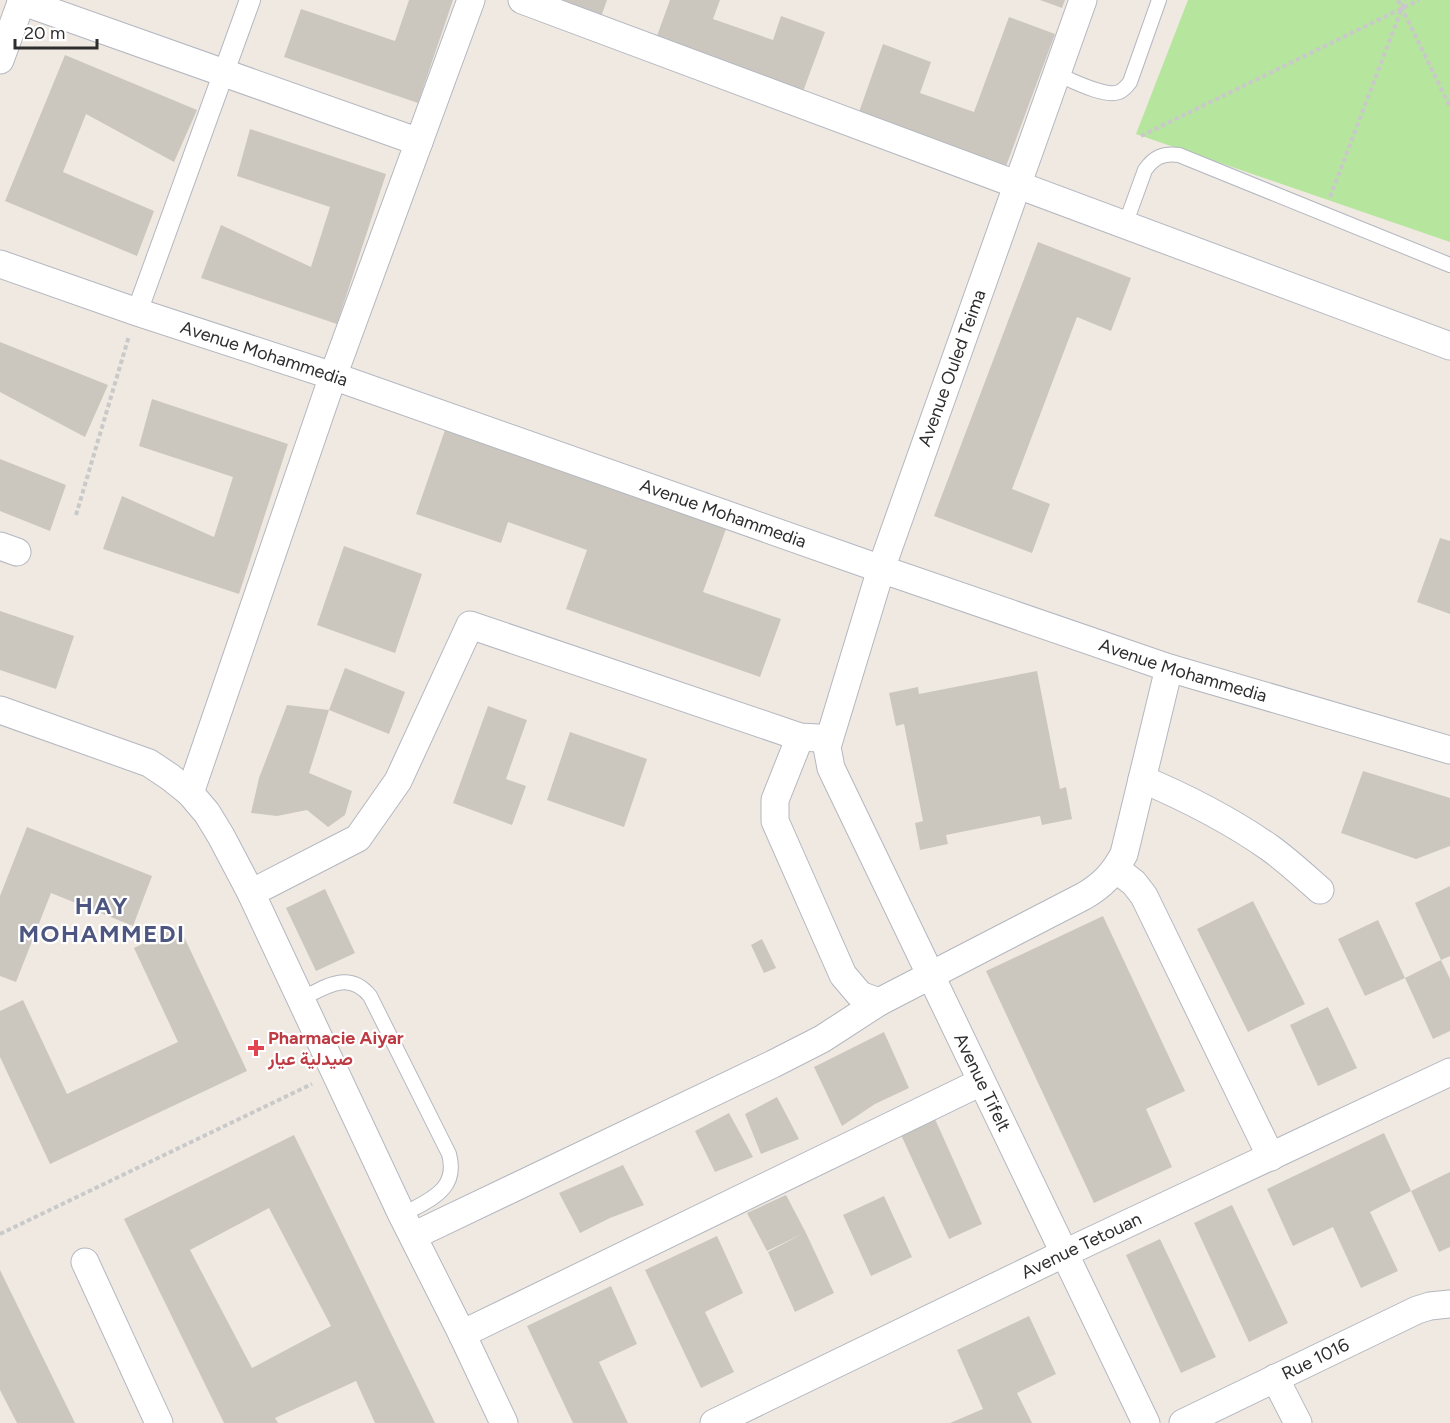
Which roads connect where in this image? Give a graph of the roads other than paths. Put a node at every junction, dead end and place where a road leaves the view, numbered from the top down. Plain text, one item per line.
1 (250, 0) edge
2 (471, 0) edge
3 (522, 0) edge
4 (1083, 0) edge
5 (1159, 0) edge
6 (22, 1) edge
7 (0, 60) edge
8 (224, 74) junction
9 (1057, 74) junction
10 (419, 142) junction
11 (1017, 185) junction
12 (1125, 225) junction
13 (0, 264) edge
14 (1450, 265) edge
15 (137, 312) junction
16 (1450, 346) edge
17 (333, 376) junction
18 (881, 569) junction
19 (1169, 668) junction
20 (0, 710) edge
21 (800, 737) junction
22 (829, 738) junction
23 (1450, 750) edge
24 (1142, 779) junction
25 (190, 793) junction
26 (1116, 869) junction
27 (1320, 890) dead end
28 (251, 894) junction
29 (932, 976) junction
30 (300, 1000) junction
31 (879, 1002) junction
32 (1450, 1071) edge
33 (981, 1082) junction
34 (1271, 1156) junction
35 (407, 1226) junction
36 (1065, 1253) junction
37 (85, 1262) dead end
38 (1450, 1304) edge
39 (462, 1334) junction
40 (1275, 1378) junction
41 (159, 1423) edge
42 (504, 1423) edge
43 (714, 1423) edge
44 (1146, 1423) edge
45 (1183, 1423) edge
46 (1298, 1423) edge

1 - 8 street
2 - 10 street
3 - 11 street
4 - 9 street, Avenue Ouled Teima
5 - 9 lane
6 - 7 street
6 - 8 street
8 - 10 street
8 - 15 street
9 - 11 street, Avenue Ouled Teima
10 - 17 street
11 - 12 street
11 - 18 street, Avenue Ouled Teima
12 - 14 lane
12 - 16 street
13 - 15 street, Avenue Mohammedia
15 - 17 street, Avenue Mohammedia
17 - 18 street, Avenue Mohammedia
17 - 25 street
18 - 19 street, Avenue Mohammedia
18 - 22 street, Avenue Ouled Teima
19 - 23 street, Avenue Mohammedia
19 - 24 street
20 - 25 street
21 - 22 street
21 - 28 street
21 - 31 street
22 - 29 street, Avenue Tifelt
24 - 26 street
24 - 27 street
25 - 28 street
26 - 29 street
26 - 34 street
28 - 30 street
29 - 31 street
29 - 33 street, Avenue Tifelt
30 - 35 street
30 - 35 lane
31 - 35 street
32 - 34 street, Avenue Tetouan
33 - 36 street, Avenue Tifelt
33 - 39 street
34 - 36 street, Avenue Tetouan
35 - 39 street
36 - 43 street, Avenue Tetouan
36 - 44 street, Avenue Tifelt
37 - 41 street
38 - 40 street, Rue 1016
39 - 42 street
40 - 45 street, Rue 1016
40 - 46 street

